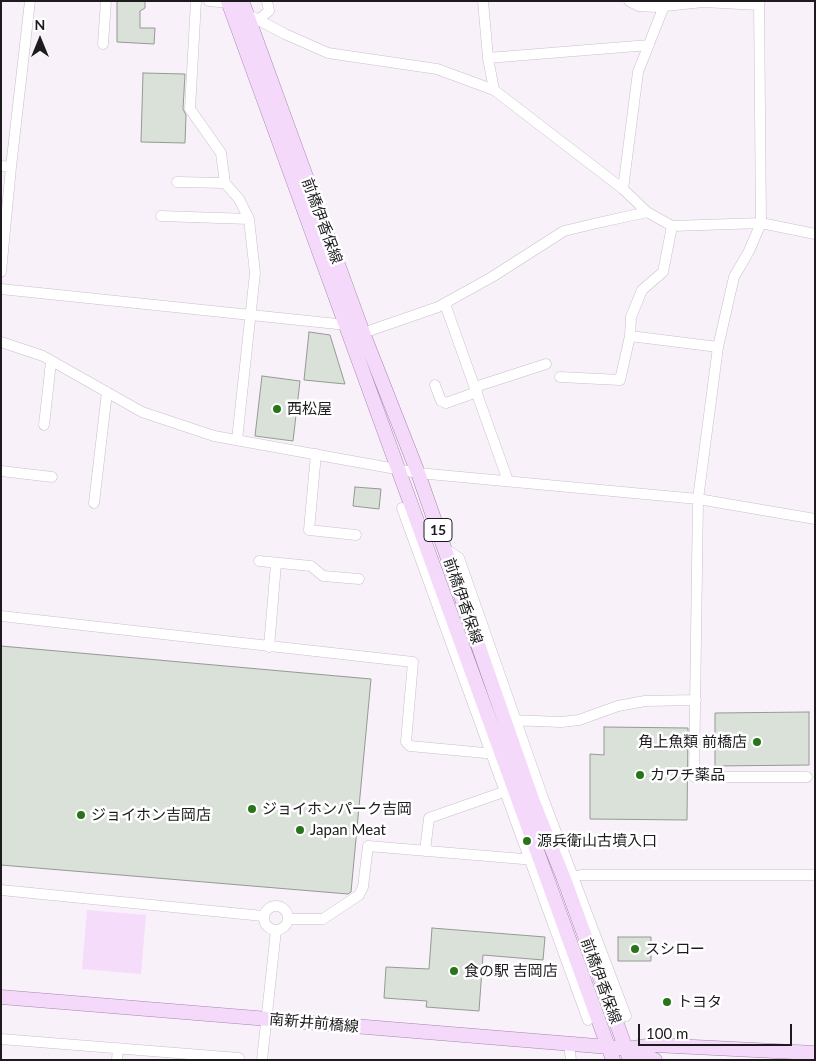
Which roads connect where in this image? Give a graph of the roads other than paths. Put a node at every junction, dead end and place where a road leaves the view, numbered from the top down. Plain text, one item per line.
1 (30, 1) edge
2 (106, 1) edge
3 (196, 1) edge
4 (210, 1) edge
5 (266, 1) edge
6 (483, 1) edge
7 (629, 1) edge
8 (760, 3) edge
9 (664, 6) junction
10 (241, 8) edge
11 (103, 44) dead end
12 (649, 45) junction
13 (488, 58) junction
14 (494, 90) junction
15 (6, 166) edge
16 (177, 182) dead end
17 (225, 184) junction
18 (623, 190) junction
19 (647, 212) junction
20 (161, 216) dead end
21 (249, 219) junction
22 (761, 223) junction
23 (672, 226) junction
24 (815, 234) edge
25 (1, 272) edge
26 (1, 289) edge
27 (444, 304) junction
28 (251, 314) junction
29 (347, 325) junction
30 (363, 333) junction
31 (630, 336) junction
32 (1, 342) edge
33 (718, 347) junction
34 (51, 362) junction
35 (546, 364) dead end
36 (560, 377) dead end
37 (435, 385) dead end
38 (476, 390) junction
39 (107, 392) junction
40 (44, 425) dead end
41 (238, 440) junction
42 (316, 454) junction
43 (399, 469) junction
44 (1, 471) edge
45 (418, 473) junction
46 (52, 477) dead end
47 (508, 482) junction
48 (698, 499) junction
49 (94, 503) dead end
50 (402, 508) dead end
51 (815, 519) edge
52 (356, 535) dead end
53 (259, 561) dead end
54 (276, 564) junction
55 (429, 564) junction
56 (359, 579) dead end
57 (1, 616) edge
58 (269, 647) junction
59 (486, 687) junction
60 (696, 700) junction
61 (510, 720) junction
62 (498, 753) junction
63 (807, 776) dead end
64 (511, 789) junction
65 (425, 851) junction
66 (536, 860) junction
67 (815, 875) edge
68 (569, 878) junction
69 (1, 890) edge
70 (264, 916) junction
71 (288, 919) junction
72 (276, 930) junction
73 (576, 972) junction
74 (607, 982) junction
75 (1, 997) edge
76 (626, 1016) dead end
77 (266, 1019) junction
78 (588, 1020) dead end
79 (1, 1039) edge
80 (569, 1044) junction
81 (118, 1048) junction
82 (815, 1052) edge
83 (611, 1054) edge
84 (628, 1054) edge
85 (191, 1057) edge
86 (239, 1058) dead end
87 (117, 1060) edge
88 (262, 1060) edge
89 (570, 1060) edge
90 (655, 1060) edge

1 - 15 street
2 - 11 street
3 - 17 street
4 - 10 street
5 - 10 street
6 - 13 street
7 - 9 street
8 - 9 street
8 - 22 street
9 - 12 street
10 - 14 street
10 - 29 main road, 前橋伊香保線 / 15
10 - 30 main road, 前橋伊香保線 / 15
12 - 13 street
12 - 18 street
13 - 14 street
14 - 18 street
15 - 25 street
16 - 17 street
17 - 21 street
18 - 19 street
19 - 23 street
19 - 27 street
20 - 21 street
21 - 28 street
22 - 23 street
22 - 24 street
22 - 33 street
23 - 31 street
26 - 28 street
27 - 30 street
27 - 38 street
28 - 29 street
28 - 41 street
29 - 43 main road, 前橋伊香保線 / 15
30 - 45 main road, 前橋伊香保線 / 15
31 - 33 street
31 - 36 street
32 - 34 street
33 - 48 street
34 - 39 street
34 - 40 street
35 - 38 street
37 - 38 street
38 - 47 street
39 - 41 street
39 - 49 street
41 - 42 street
42 - 43 street
42 - 52 street
43 - 45 street
43 - 55 main road, 前橋伊香保線 / 15
44 - 46 street
45 - 47 street
45 - 59 main road, 前橋伊香保線 / 15
47 - 48 street
48 - 51 street
48 - 60 street
50 - 55 street
53 - 54 street
54 - 56 street
54 - 58 street
55 - 59 main road, 前橋伊香保線 / 15
57 - 58 street
58 - 62 street
59 - 61 main road, 前橋伊香保線 / 15
59 - 62 main road, 前橋伊香保線 / 15
60 - 61 street
60 - 63 street
61 - 68 main road, 前橋伊香保線 / 15
62 - 64 main road, 前橋伊香保線 / 15
64 - 65 street
64 - 66 main road, 前橋伊香保線 / 15
65 - 66 street
65 - 71 street
66 - 73 main road, 前橋伊香保線 / 15
67 - 68 street
68 - 74 main road, 前橋伊香保線 / 15
69 - 70 street
70 - 71 street
70 - 72 street
71 - 72 street
72 - 77 street
73 - 78 street
73 - 83 main road, 前橋伊香保線 / 15
74 - 76 street
74 - 84 main road, 前橋伊香保線 / 15
75 - 77 main road, 南新井前橋線
77 - 80 main road, 南新井前橋線
77 - 88 street
79 - 81 street
80 - 83 main road, 南新井前橋線
80 - 89 street
81 - 85 street
81 - 87 street
82 - 84 main road, 南新井前橋線
83 - 84 main road, 南新井前橋線
84 - 90 main road, 南新井前橋線
85 - 86 street

